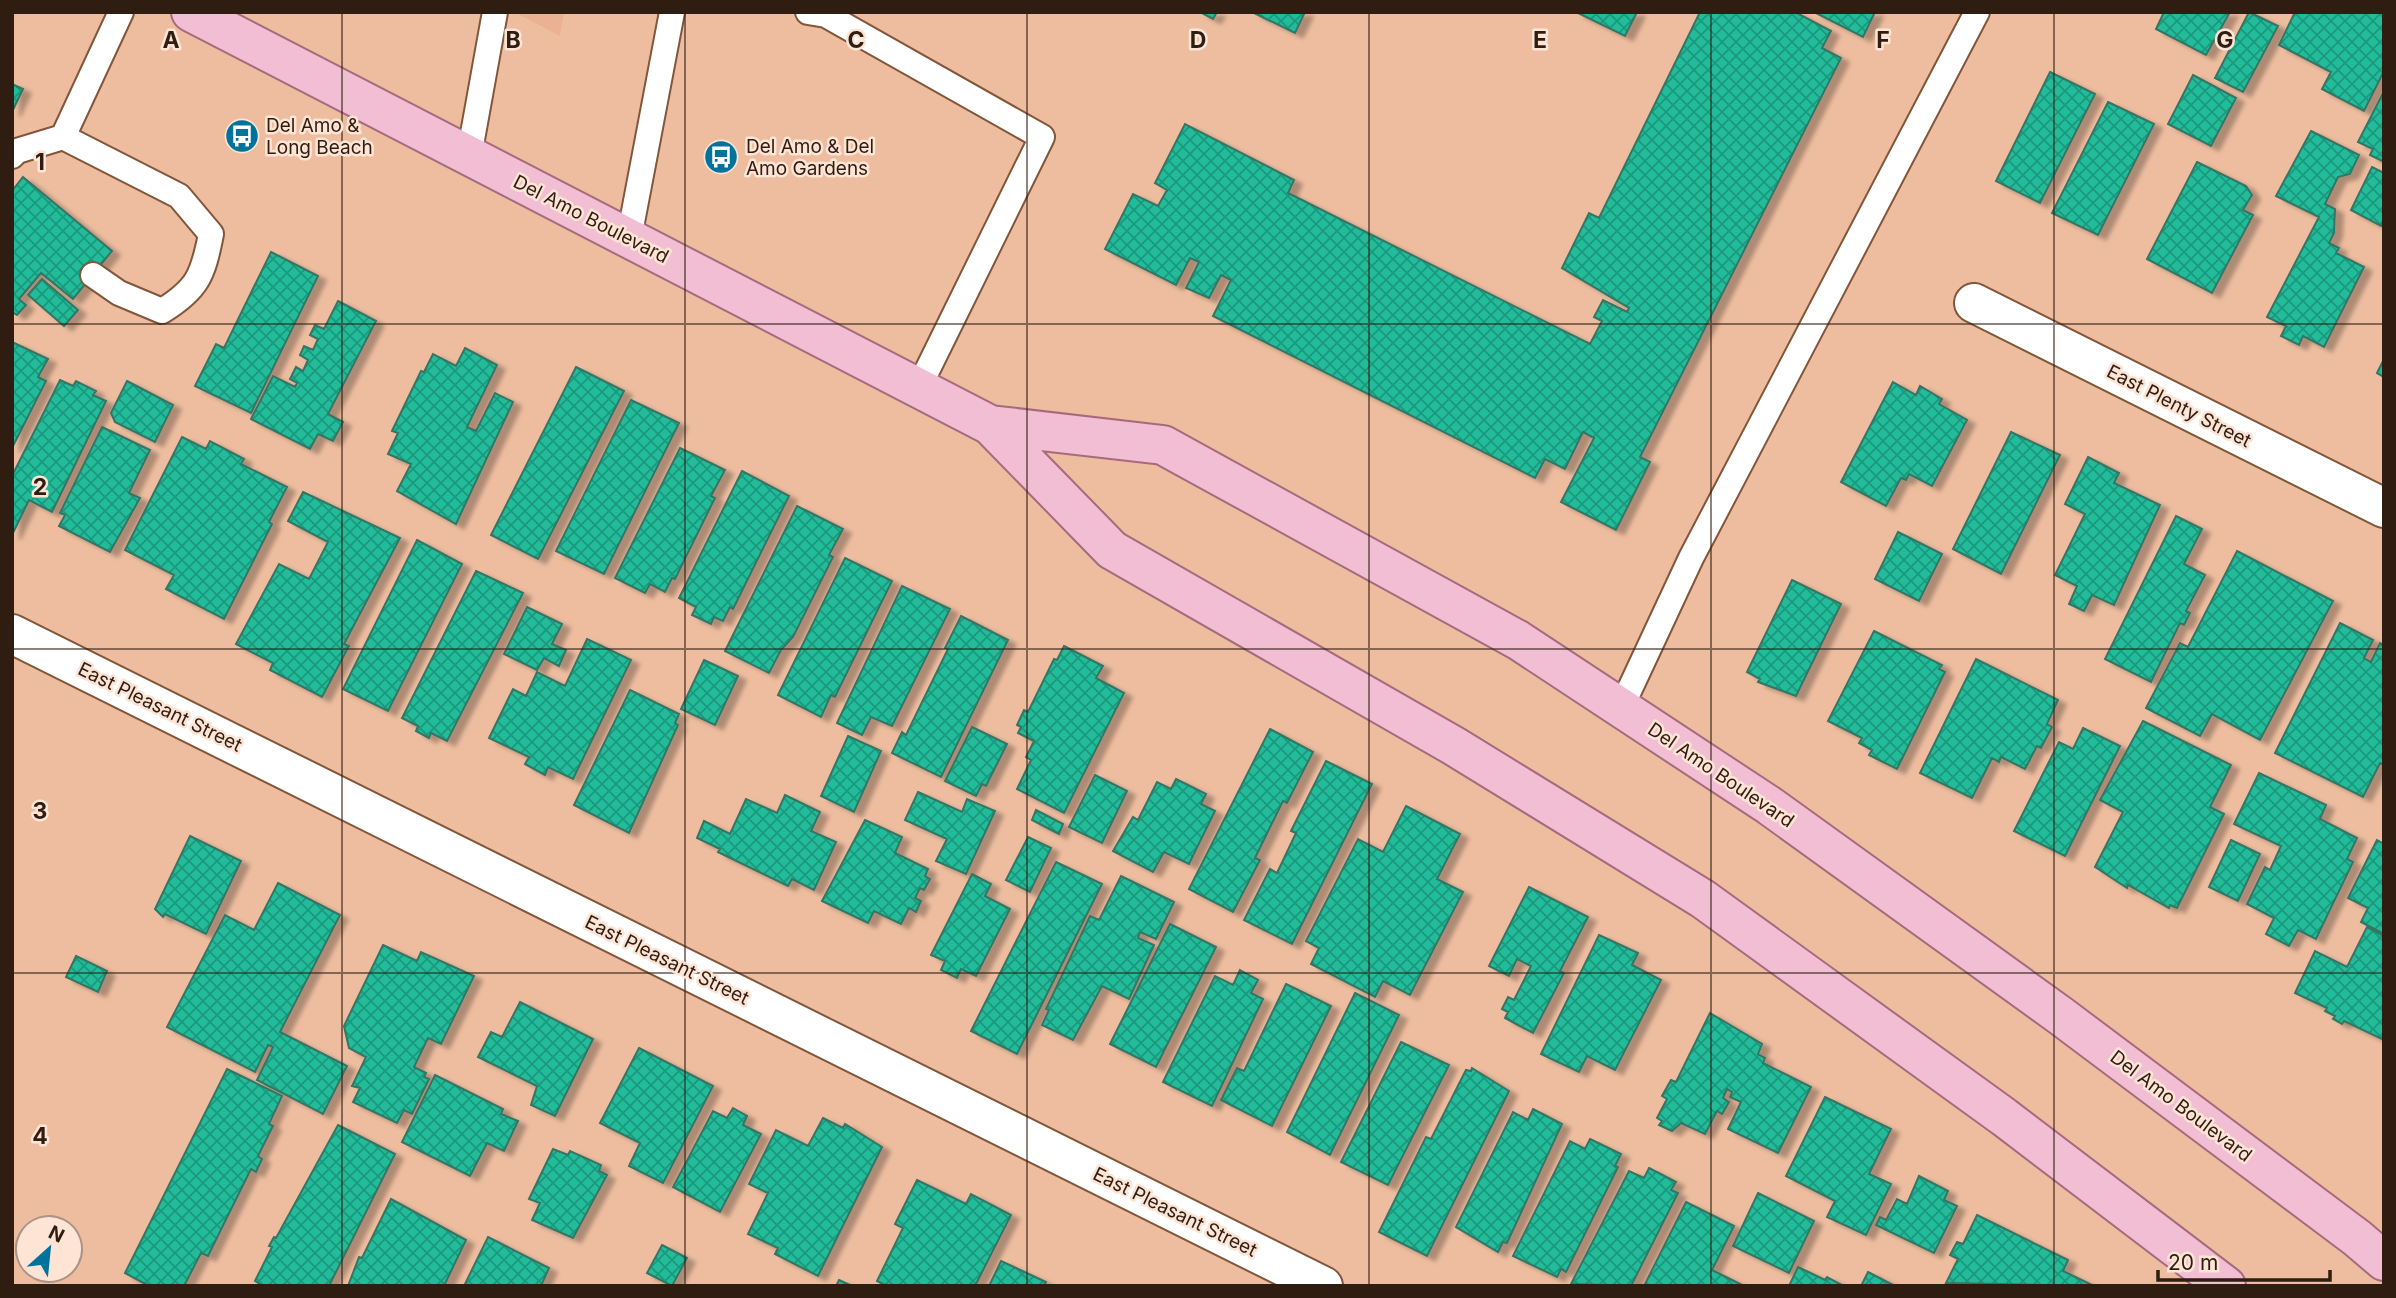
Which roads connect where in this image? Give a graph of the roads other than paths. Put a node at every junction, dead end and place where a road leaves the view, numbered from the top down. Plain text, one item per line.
1 (121, 12) edge
2 (191, 12) edge
3 (495, 12) edge
4 (672, 12) edge
5 (808, 12) edge
6 (1977, 12) edge
7 (63, 137) junction
8 (12, 156) edge
9 (469, 156) junction
10 (629, 238) junction
11 (93, 275) dead end
12 (1973, 303) dead end
13 (919, 387) junction
14 (990, 425) junction
15 (2384, 508) edge
16 (12, 634) edge
17 (1621, 708) junction
18 (2384, 1261) edge
19 (1322, 1286) edge
20 (2226, 1286) edge

1 - 7 lane
2 - 9 main road, Del Amo Boulevard
3 - 9 lane
4 - 10 lane
5 - 13 lane
6 - 17 lane
7 - 8 lane
7 - 11 lane
9 - 10 main road, Del Amo Boulevard
10 - 13 main road, Del Amo Boulevard
12 - 15 street, East Plenty Street
13 - 14 main road, Del Amo Boulevard
14 - 17 main road, Del Amo Boulevard
14 - 20 main road, Del Amo Boulevard
16 - 19 street, East Pleasant Street
17 - 18 main road, Del Amo Boulevard

